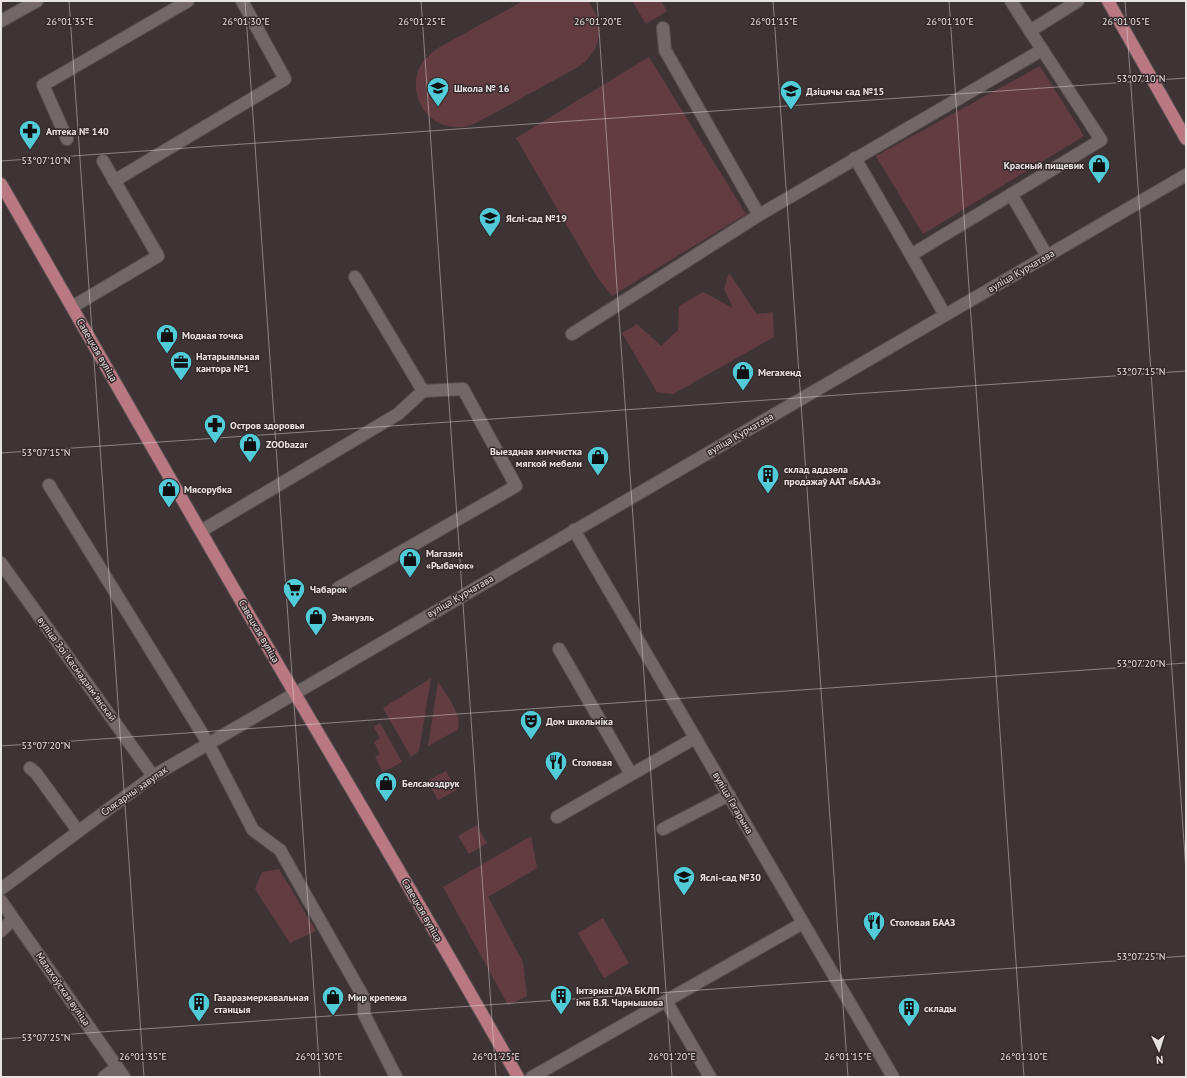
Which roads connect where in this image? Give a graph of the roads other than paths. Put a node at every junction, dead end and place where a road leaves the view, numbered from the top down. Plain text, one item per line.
1 (37, 1) edge
2 (188, 1) edge
3 (242, 1) edge
4 (1011, 1) edge
5 (1078, 1) edge
6 (1108, 1) edge
7 (1, 21) edge
8 (663, 28) dead end
9 (1030, 31) junction
10 (1042, 50) junction
11 (67, 139) dead end
12 (1186, 139) edge
13 (855, 158) junction
14 (103, 161) dead end
15 (1186, 175) edge
16 (114, 181) junction
17 (1, 184) edge
18 (1011, 194) junction
19 (760, 215) junction
20 (911, 255) junction
21 (1047, 256) junction
22 (355, 277) dead end
23 (72, 307) junction
24 (945, 315) junction
25 (572, 334) dead end
26 (424, 391) junction
27 (49, 486) dead end
28 (574, 530) junction
29 (202, 531) junction
30 (1, 563) edge
31 (338, 588) dead end
32 (559, 649) dead end
33 (295, 693) junction
34 (695, 738) junction
35 (208, 743) junction
36 (30, 768) dead end
37 (631, 774) junction
38 (153, 776) junction
39 (728, 795) junction
40 (557, 817) dead end
41 (664, 829) dead end
42 (78, 832) junction
43 (1, 889) edge
44 (1, 901) edge
45 (13, 919) junction
46 (803, 923) junction
47 (1, 931) edge
48 (666, 1001) junction
49 (117, 1067) junction
50 (104, 1077) edge
51 (124, 1077) edge
52 (396, 1077) edge
53 (518, 1077) edge
54 (532, 1077) edge
55 (710, 1077) edge
56 (893, 1077) edge

1 - 7 street
2 - 11 street
3 - 16 street
4 - 9 street
5 - 9 street
6 - 12 main road
8 - 19 street
9 - 10 street
10 - 13 street
10 - 18 street
13 - 19 street
13 - 20 street
14 - 16 street
15 - 21 street, вуліца Курчатава
16 - 23 street
17 - 23 main road, Савецкая вуліца
18 - 20 street
18 - 21 street
19 - 25 street
20 - 24 street
21 - 24 street, вуліца Курчатава
22 - 26 street
23 - 29 main road, Савецкая вуліца
24 - 28 street, вуліца Курчатава
26 - 29 street
26 - 31 street
27 - 35 street
28 - 33 street, вуліца Курчатава
28 - 34 street, вуліца Гагарына
29 - 33 main road, Савецкая вуліца
30 - 38 street, вуліца Зоі Касмадзямʼянскай
32 - 37 street
33 - 35 street, Слясарны завулак
33 - 53 main road, Савецкая вуліца
34 - 37 street
34 - 39 street, вуліца Гагарына
35 - 38 street, Слясарны завулак
35 - 52 street
36 - 42 street
37 - 40 street
38 - 42 street, Слясарны завулак
39 - 41 street
39 - 46 street, вуліца Гагарына
42 - 43 street, Слясарны завулак
44 - 45 street, Малахоўская вуліца
45 - 47 street
45 - 49 street, Малахоўская вуліца
46 - 48 street
46 - 56 street, вуліца Гагарына
48 - 54 street
48 - 55 street
49 - 50 street
49 - 51 street, Малахоўская вуліца

